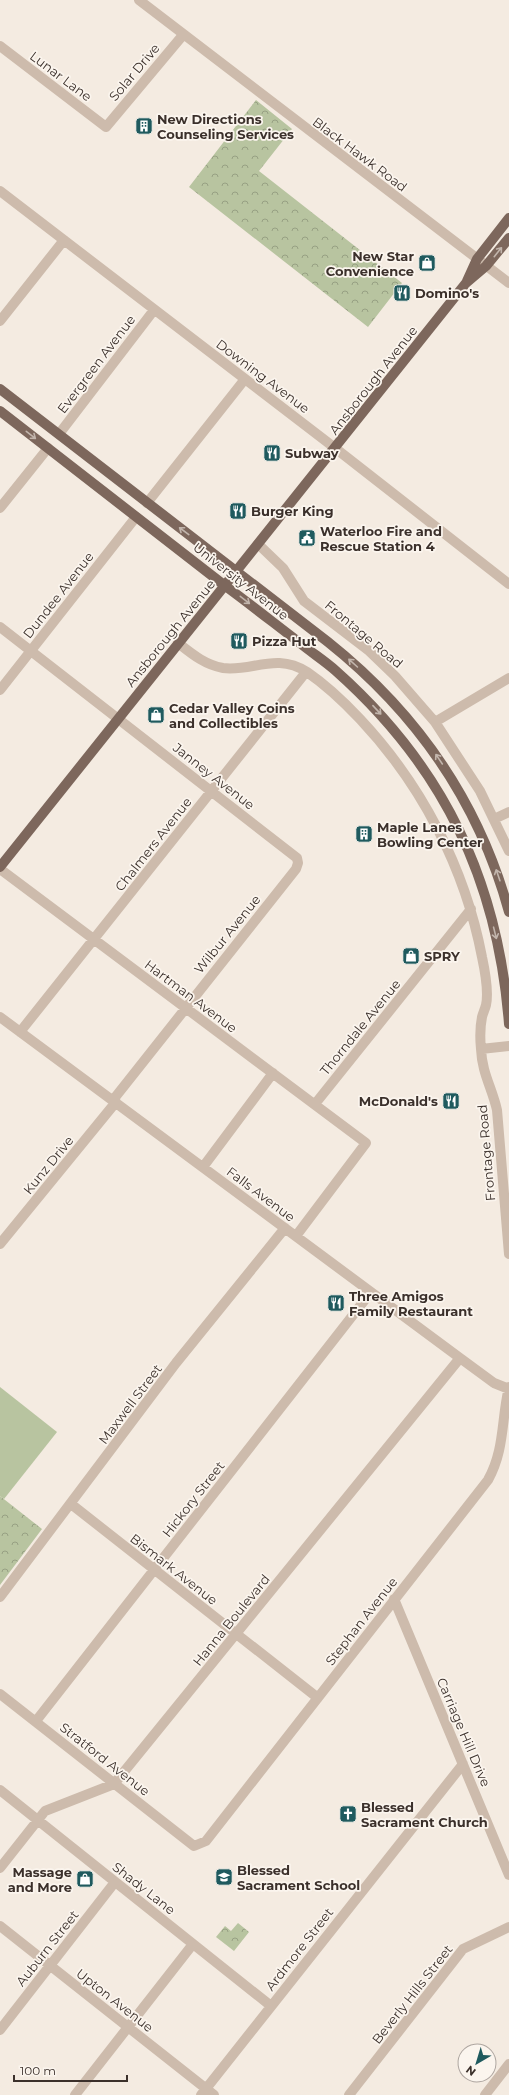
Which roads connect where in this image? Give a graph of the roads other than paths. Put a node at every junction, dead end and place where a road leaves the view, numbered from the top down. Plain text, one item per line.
1 (139, 0) edge
2 (183, 35) junction
3 (0, 46) edge
4 (106, 127) joint
5 (0, 191) edge
6 (509, 218) edge
7 (509, 238) edge
8 (64, 240) junction
9 (477, 260) junction
10 (486, 266) junction
11 (509, 283) edge
12 (466, 284) junction
13 (154, 310) junction
14 (0, 322) edge
15 (245, 379) junction
16 (0, 389) edge
17 (0, 412) edge
18 (59, 434) junction
19 (48, 448) junction
20 (335, 448) junction
21 (147, 503) junction
22 (0, 508) edge
23 (136, 517) junction
24 (258, 544) junction
25 (236, 571) junction
26 (509, 584) edge
27 (225, 585) junction
28 (0, 627) edge
29 (178, 643) junction
30 (31, 651) junction
31 (306, 672) junction
32 (509, 678) edge
33 (0, 690) edge
34 (118, 718) junction
35 (436, 722) junction
36 (212, 791) junction
37 (509, 812) edge
38 (494, 819) junction
39 (509, 851) edge
40 (297, 858) joint
41 (0, 868) edge
42 (471, 909) junction
43 (509, 912) edge
44 (94, 940) junction
45 (185, 1008) junction
46 (0, 1017) edge
47 (509, 1024) edge
48 (20, 1032) junction
49 (509, 1046) edge
50 (481, 1049) junction
51 (273, 1073) junction
52 (115, 1101) junction
53 (315, 1104) junction
54 (203, 1167) junction
55 (285, 1228) junction
56 (296, 1236) junction
57 (0, 1244) edge
58 (509, 1254) edge
59 (371, 1292) junction
60 (460, 1358) junction
61 (509, 1388) edge
62 (71, 1504) junction
63 (154, 1570) junction
64 (0, 1597) edge
65 (394, 1599) junction
66 (236, 1634) junction
67 (0, 1694) edge
68 (318, 1698) junction
69 (36, 1722) junction
70 (463, 1764) junction
71 (114, 1784) junction
72 (0, 1790) edge
73 (38, 1820) junction
74 (194, 1846) joint
75 (0, 1868) edge
76 (509, 1875) edge
77 (115, 1882) junction
78 (0, 1926) edge
79 (509, 1927) edge
80 (193, 1944) junction
81 (50, 1966) junction
82 (271, 2006) junction
83 (128, 2027) junction
84 (0, 2030) edge
85 (509, 2064) edge
86 (207, 2093) edge
87 (75, 2095) edge
88 (349, 2095) edge
89 (485, 2095) edge

1 - 2 street, Black Hawk Road
2 - 4 street, Solar Drive
2 - 9 street, Black Hawk Road
3 - 4 street, Lunar Lane
5 - 8 street, Downing Avenue
6 - 9 main road, Ansborough Avenue
10 -> 7 main road, Ansborough Avenue
8 - 13 street, Downing Avenue
8 - 14 street
9 - 10 street, Black Hawk Road
9 - 12 main road, Ansborough Avenue
10 - 11 street, Black Hawk Road
10 - 12 main road, Ansborough Avenue
12 - 20 main road, Ansborough Avenue
13 - 15 street, Downing Avenue
13 - 18 street, Evergreen Avenue
15 - 20 street, Downing Avenue
15 - 21 street
16 - 18 main road, University Avenue
17 -> 19 main road, University Avenue
18 - 21 main road, University Avenue
19 - 22 street
19 - 23 main road, University Avenue
20 - 24 main road, Ansborough Avenue
20 - 26 street, Downing Avenue
25 -> 21 main road, University Avenue
23 - 27 main road, University Avenue
23 - 30 street, Dundee Avenue
24 - 25 main road, Ansborough Avenue
24 - 35 street, Frontage Road
25 - 27 main road, Ansborough Avenue
43 -> 25 main road, University Avenue
27 - 29 main road, Ansborough Avenue
27 -> 47 main road, University Avenue
28 - 30 street, Janney Avenue
29 - 31 street, Frontage Road
29 - 34 main road, Ansborough Avenue
30 - 33 street, Dundee Avenue
30 - 34 street, Janney Avenue
31 - 36 street, Chalmers Avenue
31 - 42 street, Frontage Road
32 - 35 street
34 - 36 street, Janney Avenue
34 - 41 main road, Ansborough Avenue
35 - 38 street, Frontage Road
36 - 40 street, Janney Avenue
36 - 44 street, Chalmers Avenue
37 - 38 street
38 - 39 street, Frontage Road
40 - 45 street, Wilbur Avenue
41 - 44 street, Hartman Avenue
42 - 50 street, Frontage Road
42 - 53 street, Thorndale Avenue
44 - 45 street, Hartman Avenue
44 - 48 street, Chalmers Avenue
45 - 51 street, Hartman Avenue
45 - 52 street, Wilbur Avenue
46 - 48 street, Falls Avenue
48 - 52 street, Falls Avenue
49 - 50 street
50 - 58 street, Frontage Road
51 - 53 street, Hartman Avenue
51 - 54 street
52 - 54 street, Falls Avenue
52 - 57 street, Kunz Drive
53 - 56 street, Hartman Avenue
54 - 55 street, Falls Avenue
55 - 56 street, Falls Avenue
55 - 62 street, Maxwell Street
56 - 59 street, Falls Avenue
59 - 60 street, Falls Avenue
59 - 63 street, Hickory Street
60 - 61 street, Falls Avenue
60 - 66 street, Hanna Boulevard
61 - 65 street, Stephan Avenue
62 - 63 street, Bismark Avenue
62 - 64 street, Maxwell Street
63 - 66 street, Bismark Avenue
63 - 69 street, Hickory Street
65 - 68 street, Stephan Avenue
65 - 70 street, Carriage Hill Drive
66 - 68 street, Bismark Avenue
66 - 71 street, Hanna Boulevard
67 - 69 street, Stratford Avenue
68 - 74 street, Stephan Avenue
69 - 71 street, Stratford Avenue
70 - 76 street, Carriage Hill Drive
70 - 82 street, Ardmore Street
71 - 73 street, Hanna Boulevard
71 - 74 street, Stratford Avenue
72 - 73 street, Shady Lane
73 - 75 street, Hanna Boulevard
73 - 77 street, Shady Lane
77 - 80 street, Shady Lane
77 - 81 street, Auburn Street
78 - 81 street, Upton Avenue
79 - 88 street, Beverly Hills Street
80 - 82 street, Shady Lane
80 - 83 street
81 - 83 street, Upton Avenue
81 - 84 street, Auburn Street
82 - 86 street, Ardmore Street
83 - 86 street, Upton Avenue
83 - 87 street
85 - 89 street

